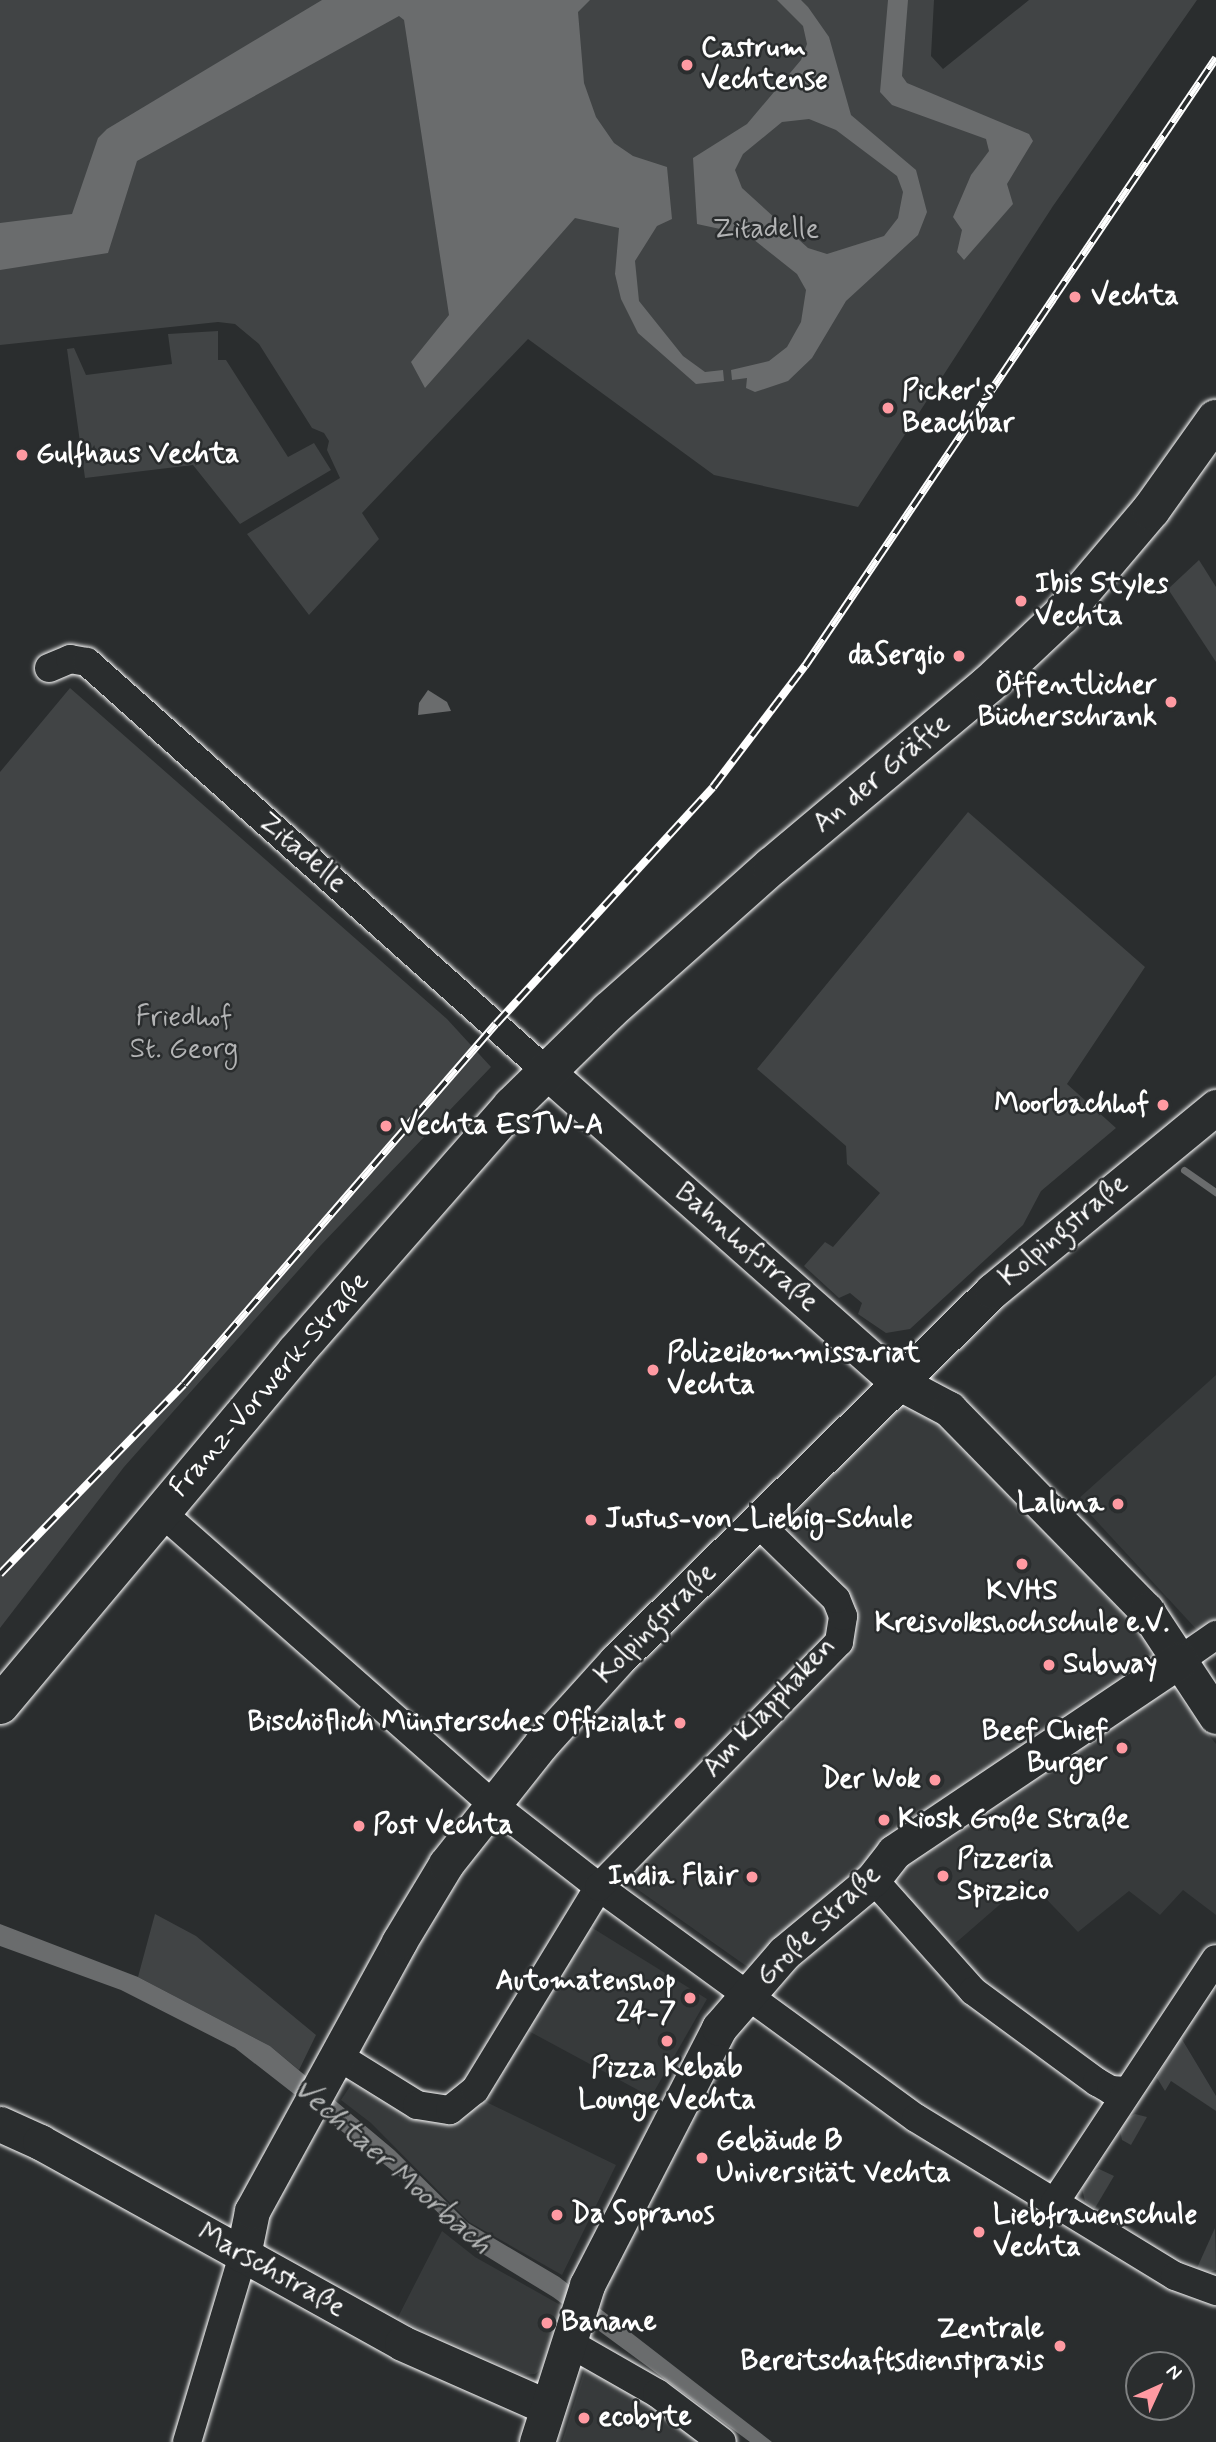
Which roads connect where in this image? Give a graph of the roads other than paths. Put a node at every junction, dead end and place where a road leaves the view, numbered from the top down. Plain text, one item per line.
1 (1216, 419) edge
2 (49, 668) dead end
3 (546, 1071) junction
4 (1216, 1107) edge
5 (898, 1382) junction
6 (161, 1512) junction
7 (758, 1523) junction
8 (1216, 1635) edge
9 (1180, 1660) junction
10 (0, 1705) edge
11 (1216, 1716) edge
12 (491, 1803) junction
13 (873, 1879) junction
14 (599, 1887) junction
15 (1216, 1959) edge
16 (747, 1995) junction
17 (333, 2065) junction
18 (1126, 2091) junction
19 (0, 2124) edge
20 (1055, 2202) junction
21 (243, 2255) junction
22 (1216, 2291) edge
23 (574, 2333) junction
24 (547, 2407) junction
25 (187, 2442) edge
26 (537, 2442) edge
27 (722, 2442) edge

1 - 3 main road, An der Gräfte
2 - 3 street, Zitadelle
3 - 5 street, Bahnhofstraße
3 - 6 main road, Franz-Vorwerk-Straße
4 - 5 street, Kolpingstraße
5 - 7 street, Kolpingstraße
5 - 9 street, Bahnhofstraße
6 - 10 main road, Franz-Vorwerk-Straße
6 - 12 street
7 - 12 street, Kolpingstraße
7 - 14 street, Am Klapphaken
8 - 9 street, Große Straße
9 - 11 street, Bahnhofstraße
9 - 13 street, Große Straße
12 - 14 street
12 - 17 street, Kolpingstraße
13 - 16 street, Große Straße
13 - 18 street
14 - 16 street
14 - 17 street, Am Klapphaken
15 - 18 street
16 - 20 street
16 - 23 street, Große Straße
17 - 21 street, Kolpingstraße
18 - 20 street
19 - 21 street, Marschstraße
20 - 22 street
21 - 24 street, Marschstraße
21 - 25 street
23 - 24 street, Große Straße
23 - 27 street
24 - 26 street, Große Straße

